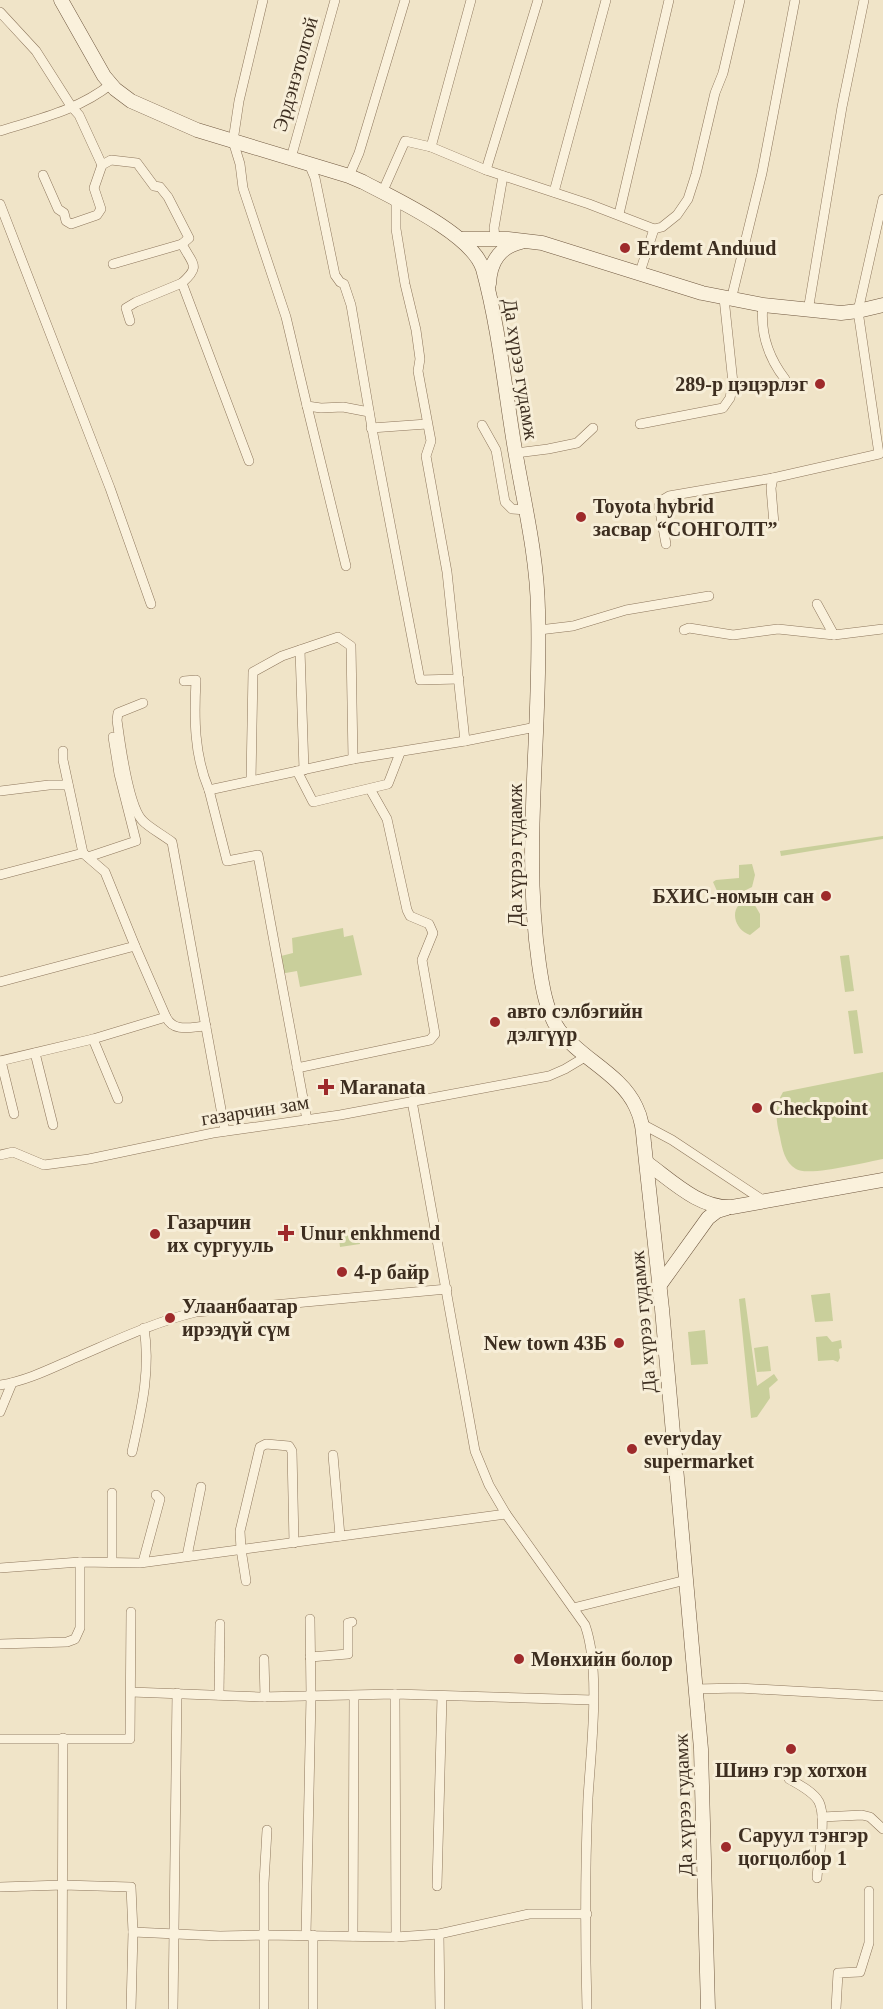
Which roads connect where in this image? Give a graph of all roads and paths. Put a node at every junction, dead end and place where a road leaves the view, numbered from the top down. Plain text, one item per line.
1 (61, 0) edge
2 (263, 0) edge
3 (335, 0) edge
4 (405, 0) edge
5 (471, 0) edge
6 (538, 0) edge
7 (606, 0) edge
8 (669, 0) edge
9 (740, 0) edge
10 (795, 0) edge
11 (864, 0) edge
12 (0, 12) edge
13 (111, 84) junction
14 (71, 106) junction
15 (0, 130) edge
16 (233, 141) junction
17 (431, 147) junction
18 (291, 158) junction
19 (309, 164) junction
20 (102, 165) junction
21 (486, 170) junction
22 (43, 175) dead end
23 (349, 176) junction
24 (503, 176) junction
25 (554, 192) junction
26 (382, 193) junction
27 (883, 199) edge
28 (396, 200) junction
29 (0, 204) edge
30 (619, 214) junction
31 (654, 229) junction
32 (461, 239) junction
33 (495, 239) junction
34 (527, 240) junction
35 (182, 244) junction
36 (478, 257) junction
37 (494, 260) junction
38 (113, 264) dead end
39 (640, 272) junction
40 (182, 283) junction
41 (489, 292) junction
42 (727, 299) junction
43 (763, 305) junction
44 (883, 305) edge
45 (808, 311) junction
46 (858, 311) junction
47 (130, 321) dead end
48 (785, 379) dead end
49 (307, 406) junction
50 (369, 412) junction
51 (428, 424) junction
52 (640, 424) dead end
53 (482, 425) dead end
54 (372, 428) junction
55 (593, 429) dead end
56 (516, 453) junction
57 (881, 454) edge
58 (249, 461) dead end
59 (773, 478) junction
60 (527, 510) junction
61 (774, 524) dead end
62 (666, 544) dead end
63 (346, 566) dead end
64 (709, 596) dead end
65 (151, 604) dead end
66 (817, 604) dead end
67 (883, 629) edge
68 (539, 630) junction
69 (684, 630) dead end
70 (834, 635) junction
71 (300, 650) junction
72 (459, 679) junction
73 (184, 681) dead end
74 (143, 703) dead end
75 (536, 727) junction
76 (113, 737) dead end
77 (465, 741) junction
78 (63, 750) dead end
79 (400, 753) junction
80 (353, 759) junction
81 (300, 770) junction
82 (251, 780) junction
83 (68, 785) junction
84 (370, 789) junction
85 (0, 790) edge
86 (209, 790) junction
87 (86, 855) junction
88 (0, 874) edge
89 (135, 946) junction
90 (0, 982) edge
91 (166, 1017) junction
92 (206, 1026) junction
93 (93, 1039) junction
94 (35, 1053) junction
95 (585, 1057) junction
96 (1, 1061) edge
97 (297, 1068) junction
98 (118, 1099) dead end
99 (412, 1101) junction
100 (14, 1114) dead end
101 (307, 1120) junction
102 (642, 1124) junction
103 (53, 1125) dead end
104 (225, 1131) junction
105 (0, 1155) edge
106 (647, 1163) junction
107 (883, 1180) edge
108 (764, 1201) junction
109 (732, 1207) junction
110 (659, 1286) junction
111 (447, 1289) junction
112 (144, 1328) junction
113 (12, 1383) junction
114 (0, 1384) edge
115 (0, 1412) edge
116 (132, 1452) dead end
117 (333, 1455) dead end
118 (201, 1487) dead end
119 (112, 1493) dead end
120 (156, 1495) dead end
121 (506, 1514) junction
122 (340, 1536) junction
123 (294, 1543) junction
124 (241, 1549) junction
125 (187, 1556) junction
126 (80, 1562) junction
127 (112, 1562) junction
128 (143, 1562) junction
129 (0, 1568) edge
130 (686, 1580) junction
131 (246, 1581) dead end
132 (573, 1608) junction
133 (131, 1612) dead end
134 (310, 1619) dead end
135 (352, 1622) dead end
136 (220, 1624) dead end
137 (0, 1644) edge
138 (310, 1657) junction
139 (264, 1659) dead end
140 (696, 1689) junction
141 (131, 1692) junction
142 (177, 1693) junction
143 (395, 1694) junction
144 (219, 1695) junction
145 (354, 1695) junction
146 (265, 1696) junction
147 (311, 1696) junction
148 (442, 1696) junction
149 (883, 1696) edge
150 (593, 1700) junction
151 (0, 1738) edge
152 (63, 1738) junction
153 (789, 1779) dead end
154 (822, 1817) junction
155 (883, 1829) edge
156 (267, 1830) dead end
157 (817, 1878) dead end
158 (63, 1885) junction
159 (437, 1886) dead end
160 (0, 1887) edge
161 (869, 1891) dead end
162 (587, 1914) junction
163 (133, 1932) junction
164 (174, 1933) junction
165 (439, 1934) junction
166 (264, 1935) junction
167 (309, 1935) junction
168 (353, 1936) junction
169 (396, 1937) junction
170 (62, 2009) edge
171 (131, 2009) edge
172 (173, 2009) edge
173 (264, 2009) edge
174 (313, 2009) edge
175 (440, 2009) edge
176 (587, 2009) edge
177 (708, 2009) edge
178 (836, 2009) edge

1 - 13 main road, Да хүрээ гудамж
2 - 16 street
3 - 18 street, Эрдэнэтолгой
4 - 23 street
5 - 17 street
6 - 21 street
7 - 25 street
8 - 30 street
9 - 31 street
10 - 42 street
11 - 45 street
12 - 14 street
13 - 14 street
13 - 16 main road, Да хүрээ гудамж
14 - 15 street
14 - 20 street
16 - 18 main road, Да хүрээ гудамж
16 - 49 street
17 - 21 street
17 - 26 street
18 - 19 main road, Да хүрээ гудамж
19 - 23 main road, Да хүрээ гудамж
19 - 50 street
20 - 22 street
20 - 35 street
21 - 24 street
23 - 26 main road, Да хүрээ гудамж
24 - 25 street
24 - 33 street
25 - 30 street
26 - 28 main road, Да хүрээ гудамж
27 - 46 street
28 - 32 main road, Да хүрээ гудамж
28 - 51 street
29 - 65 street
30 - 31 street
31 - 39 street
32 - 33 main road
32 - 36 main road, Да хүрээ гудамж
33 - 34 main road
34 - 37 main road
34 - 39 main road
35 - 38 street
35 - 40 street
36 - 37 main road
36 - 41 main road, Да хүрээ гудамж
37 - 41 main road
39 - 42 main road
40 - 47 street
40 - 58 street
41 - 56 main road, Да хүрээ гудамж
42 - 43 main road
42 - 52 street
43 - 45 main road
43 - 48 street
44 - 46 main road
45 - 46 main road
46 - 57 street
49 - 50 street
49 - 63 street
50 - 54 street
51 - 54 street
51 - 72 street
53 - 60 street
54 - 72 street
55 - 56 street
56 - 60 main road, Да хүрээ гудамж
57 - 59 street
59 - 61 street
59 - 62 street
60 - 68 main road, Да хүрээ гудамж
64 - 68 street
66 - 70 street
67 - 70 street
68 - 75 main road, Да хүрээ гудамж
69 - 70 street
71 - 80 street
71 - 81 street
71 - 82 street
72 - 77 street
73 - 86 street
74 - 92 street
75 - 77 street
75 - 95 main road, Да хүрээ гудамж
76 - 87 street
77 - 79 street
78 - 83 street
79 - 80 street
79 - 84 street
80 - 81 street
81 - 82 street
81 - 84 street
82 - 86 street
83 - 85 street
83 - 87 street
84 - 97 street
86 - 97 street
87 - 88 street
87 - 89 street
89 - 90 street
89 - 91 street
91 - 92 street
91 - 93 street
92 - 104 street
93 - 94 street
93 - 98 street
94 - 96 street
94 - 103 street
95 - 99 street, газарчин зам
95 - 102 main road, Да хүрээ гудамж
96 - 100 street
97 - 101 street
99 - 101 street, газарчин зам
99 - 111 street
101 - 104 street, газарчин зам
102 - 106 main road, Да хүрээ гудамж
102 - 108 street
104 - 105 street, газарчин зам
106 - 109 main road
106 - 110 main road, Да хүрээ гудамж
107 - 108 main road
108 - 109 main road
109 - 110 main road
110 - 130 main road, Да хүрээ гудамж
111 - 112 street
111 - 121 street
112 - 113 street
112 - 116 street
113 - 114 street
113 - 115 street
117 - 122 street
118 - 125 street
119 - 127 street
120 - 128 street
121 - 122 street
121 - 132 street
122 - 123 street
123 - 124 street
123 - 124 street
124 - 125 street
124 - 131 street
125 - 128 street
126 - 127 street
126 - 129 street
126 - 137 street
127 - 128 street
130 - 132 street
130 - 140 main road, Да хүрээ гудамж
132 - 150 street
133 - 141 street
134 - 138 street
135 - 138 street
136 - 144 street
138 - 147 street
139 - 146 street
140 - 149 street
140 - 177 main road, Да хүрээ гудамж
141 - 142 street
141 - 152 street
142 - 144 street
142 - 164 street
143 - 145 street
143 - 148 street
143 - 169 street
144 - 146 street
145 - 147 street
145 - 168 street
146 - 147 street
147 - 167 street
148 - 150 street
148 - 159 street
150 - 162 street
151 - 152 street
152 - 158 street
153 - 154 street
154 - 155 street
154 - 157 street
156 - 166 street
158 - 160 street
158 - 163 street
158 - 170 street
161 - 178 street
162 - 165 street
162 - 176 street
163 - 164 street
163 - 171 street
164 - 166 street
164 - 172 street
165 - 169 street
165 - 175 street
166 - 167 street
166 - 173 street
167 - 168 street
167 - 174 street
168 - 169 street

